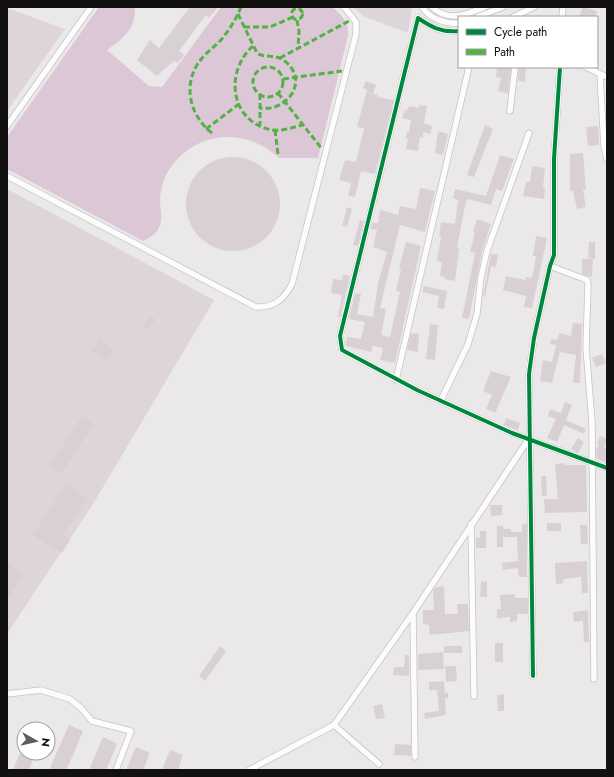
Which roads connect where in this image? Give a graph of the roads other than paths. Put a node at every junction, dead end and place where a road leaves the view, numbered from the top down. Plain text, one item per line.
1 (91, 7) edge
2 (344, 7) edge
3 (422, 7) edge
4 (432, 7) edge
5 (485, 7) edge
6 (503, 7) edge
7 (534, 7) edge
8 (458, 16) edge
9 (459, 16) edge
10 (480, 16) edge
11 (517, 16) edge
12 (458, 23) edge
13 (458, 31) edge
14 (468, 68) edge
15 (515, 68) edge
16 (560, 68) edge
17 (588, 68) edge
18 (600, 75) junction
19 (607, 77) edge
20 (510, 111) dead end
21 (7, 126) edge
22 (529, 133) dead end
23 (607, 159) edge
24 (7, 176) edge
25 (550, 266) junction
26 (396, 380) junction
27 (441, 400) junction
28 (528, 439) junction
29 (591, 461) junction
30 (607, 468) edge
31 (471, 524) junction
32 (413, 613) junction
33 (533, 676) dead end
34 (594, 680) dead end
35 (7, 694) edge
36 (474, 696) dead end
37 (334, 725) junction
38 (415, 757) dead end
39 (379, 764) dead end
40 (116, 770) edge
41 (249, 770) edge

1 - 21 street
2 - 24 street
3 - 12 street
4 - 8 street
5 - 9 street
6 - 10 street
7 - 11 street
13 - 26 street
14 - 26 street
15 - 20 street
16 - 25 street
17 - 18 street
18 - 19 street
18 - 23 street
22 - 27 street
25 - 28 street
25 - 29 street
26 - 27 street
27 - 28 street
28 - 29 street
28 - 31 street
28 - 33 street
29 - 30 street
29 - 34 street
31 - 32 street
31 - 36 street
32 - 37 street
32 - 38 street
35 - 40 street
37 - 39 street
37 - 41 street

